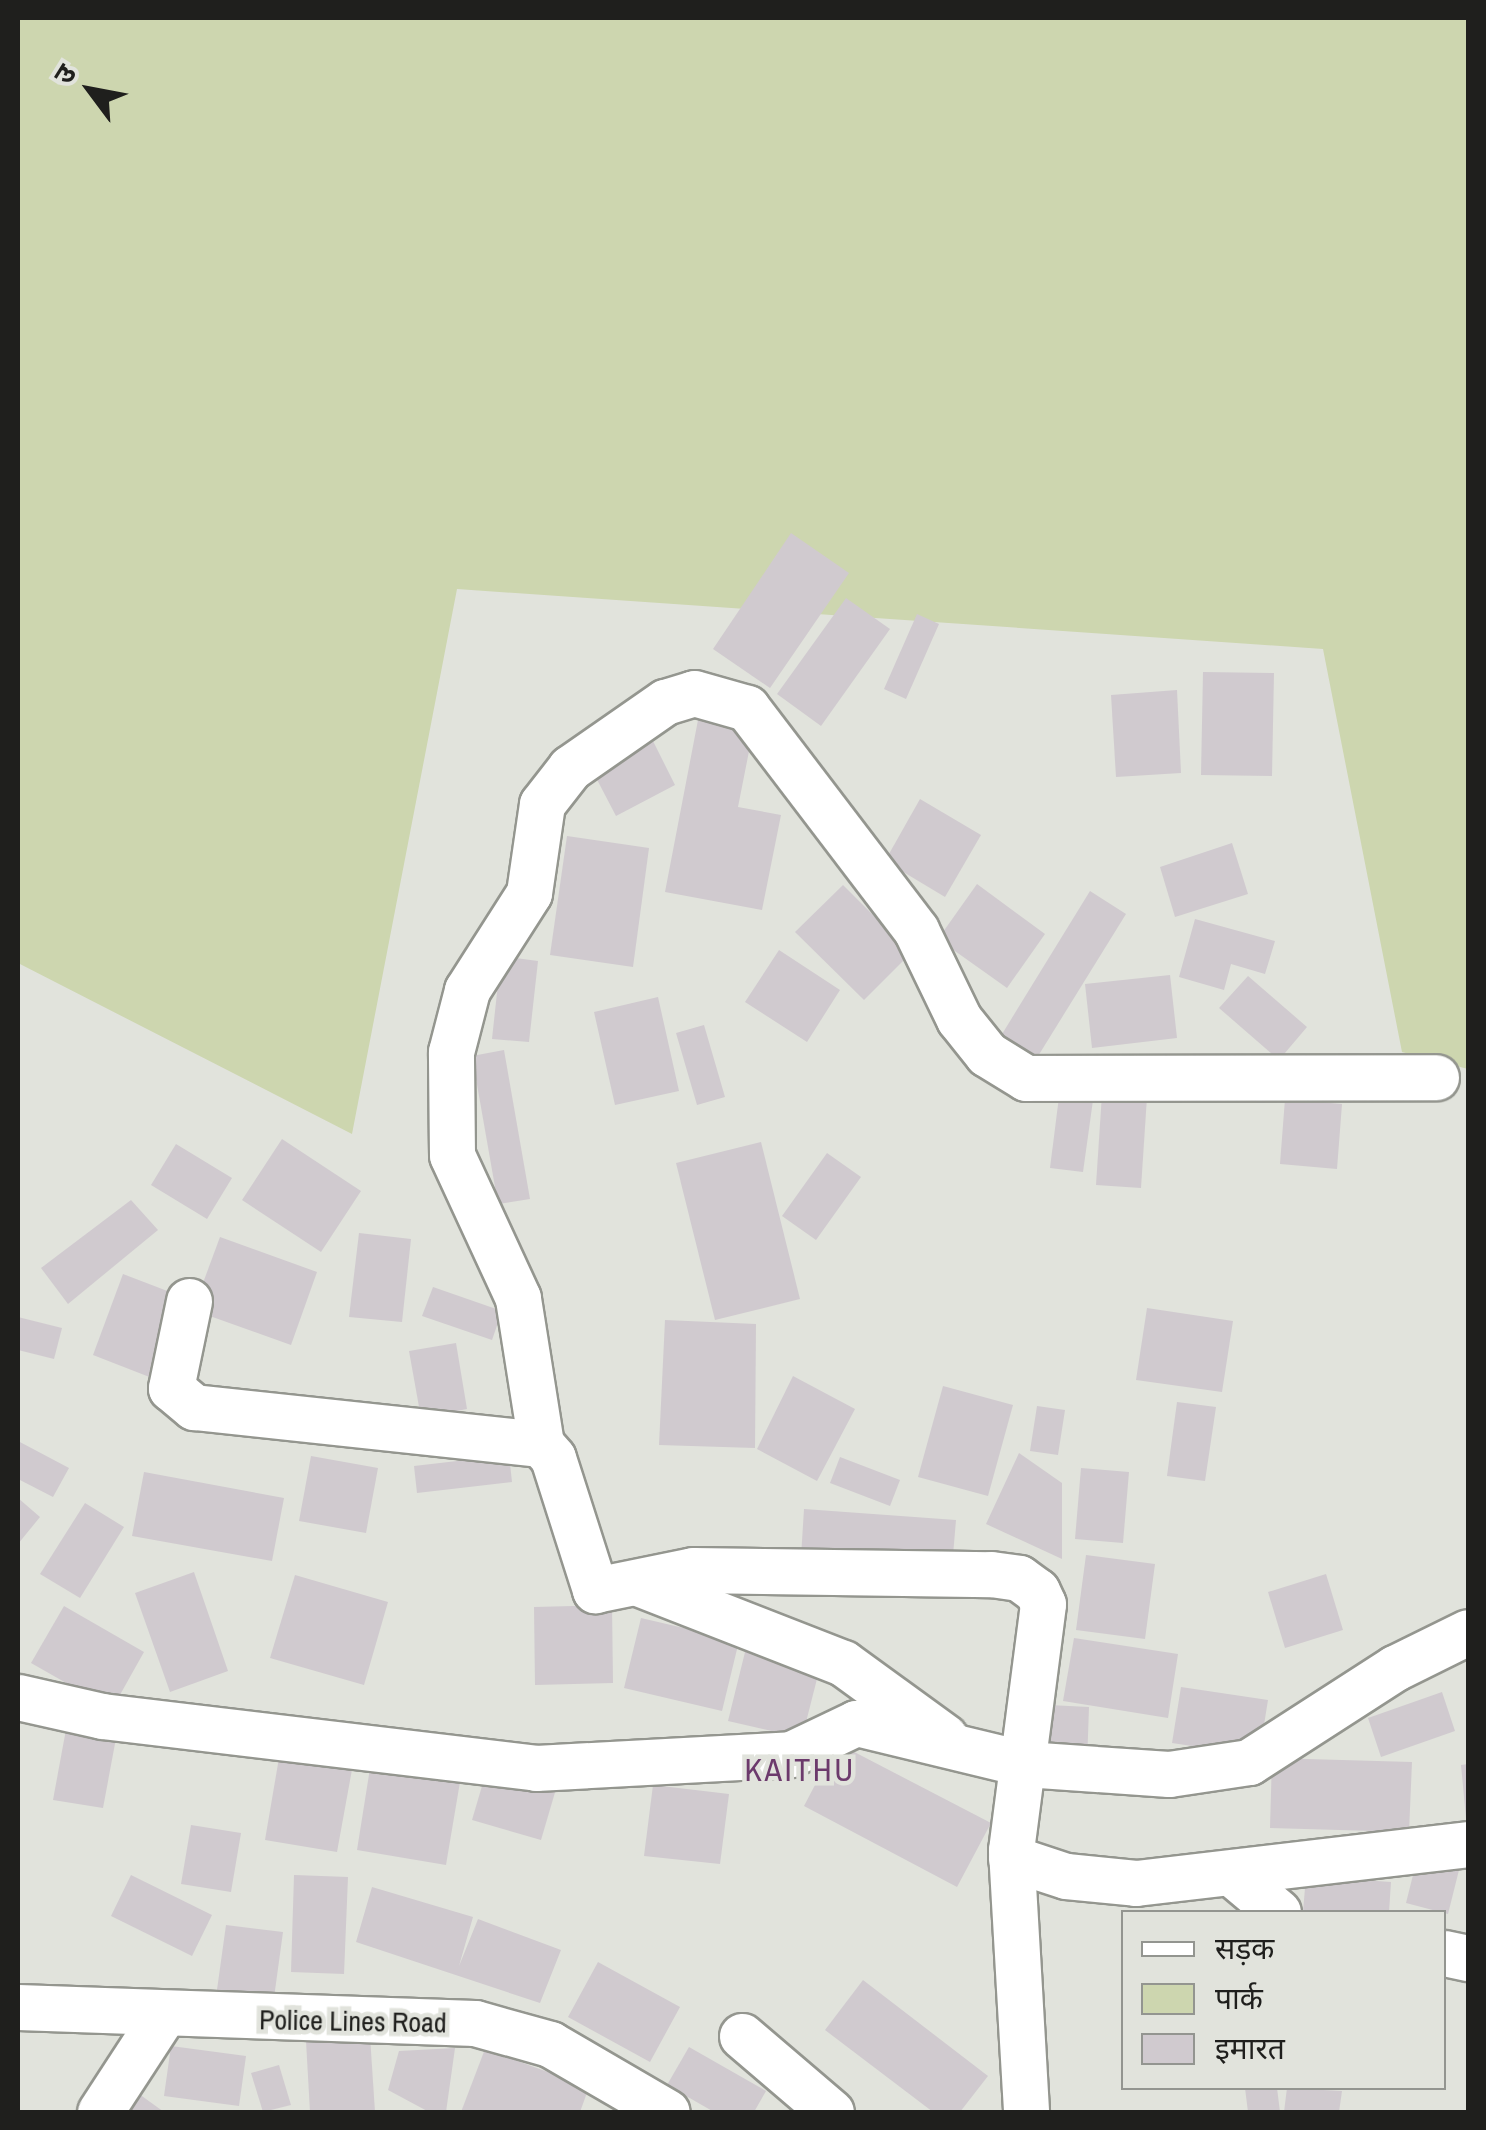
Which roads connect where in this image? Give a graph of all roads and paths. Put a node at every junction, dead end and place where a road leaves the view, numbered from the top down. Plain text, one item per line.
1 (1436, 1077) dead end
2 (189, 1301) dead end
3 (541, 1444) junction
4 (638, 1583) junction
5 (1468, 1632) edge
6 (18, 1698) edge
7 (958, 1748) junction
8 (1024, 1764) junction
9 (1468, 1844) edge
10 (1011, 1858) junction
11 (1235, 1876) junction
12 (1276, 1910) edge
13 (18, 2007) edge
14 (164, 2014) junction
15 (742, 2036) dead end
16 (100, 2112) edge
17 (667, 2112) edge
18 (832, 2112) edge
19 (1026, 2112) edge

1 - 3 street
2 - 3 street
3 - 4 street
4 - 7 street
4 - 8 street
5 - 8 street
6 - 7 street
7 - 8 street
8 - 10 street
9 - 11 street
10 - 11 street
10 - 19 street
11 - 12 street
13 - 14 street, Police Lines Road
14 - 16 street
14 - 17 street, Police Lines Road
15 - 18 street

